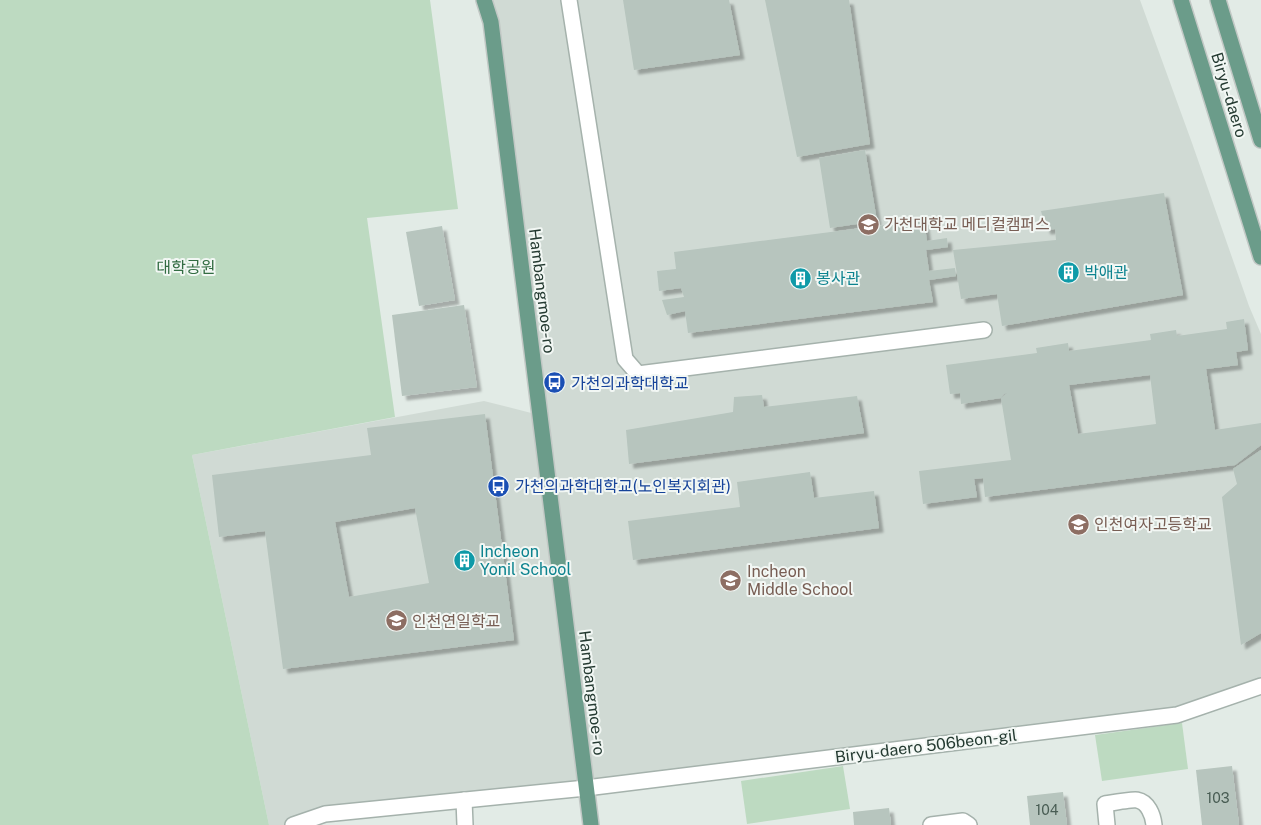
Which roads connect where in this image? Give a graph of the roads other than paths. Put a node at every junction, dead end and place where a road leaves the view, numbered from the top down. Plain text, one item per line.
1 (484, 0) edge
2 (569, 0) edge
3 (1181, 0) edge
4 (1218, 0) edge
5 (1261, 140) edge
6 (1261, 257) edge
7 (984, 330) dead end
8 (1261, 686) edge
9 (586, 788) junction
10 (464, 800) junction
11 (292, 825) edge
12 (465, 825) edge
13 (590, 825) edge
14 (931, 825) edge
15 (969, 825) edge
16 (1107, 825) edge
17 (1154, 825) edge

1 - 9 main road, Hambangmoe-ro
2 - 7 street
3 - 6 main road, Biryu-daero
4 - 5 main road, Biryu-daero
8 - 9 street, Biryu-daero 506beon-gil
9 - 10 street, Biryu-daero 506beon-gil
9 - 13 main road, Hambangmoe-ro
10 - 11 street, Biryu-daero 506beon-gil
10 - 12 street
14 - 15 street
16 - 17 street

